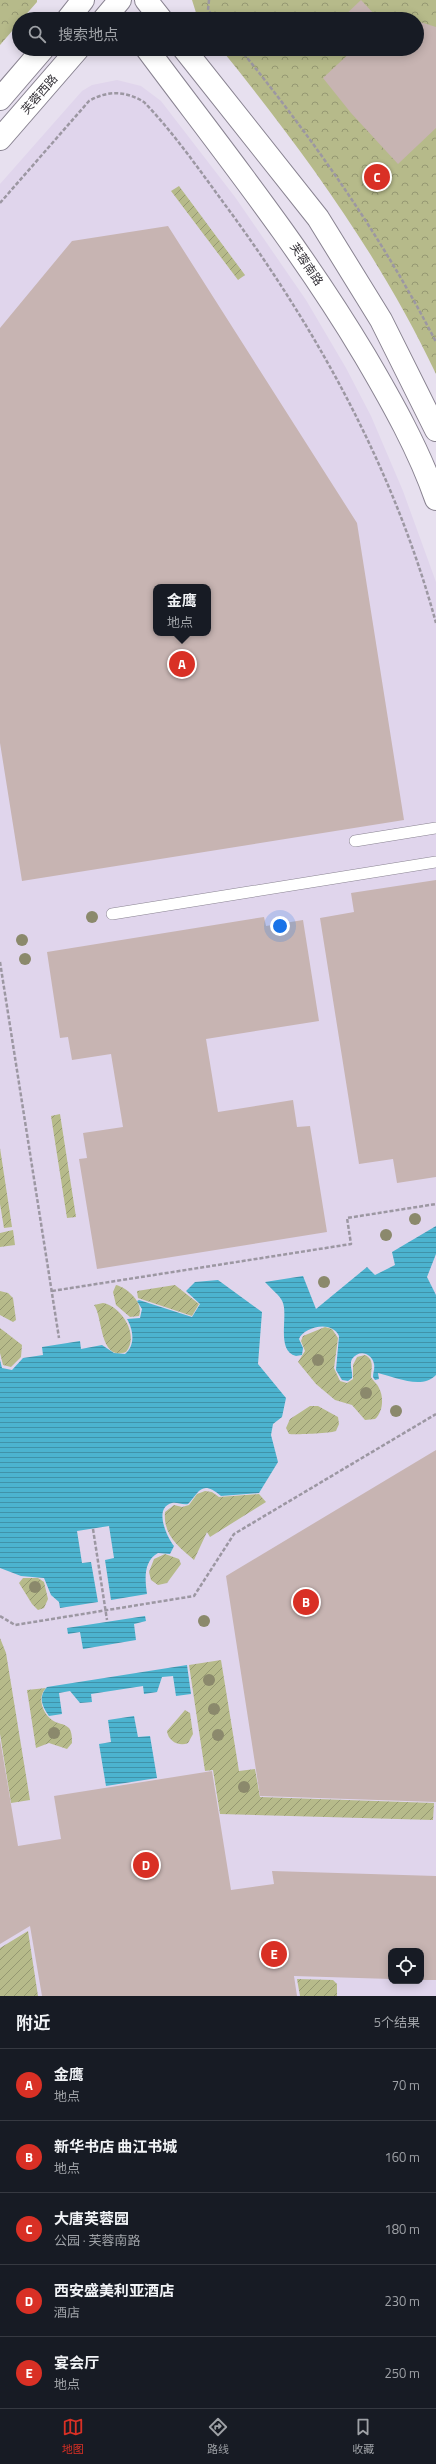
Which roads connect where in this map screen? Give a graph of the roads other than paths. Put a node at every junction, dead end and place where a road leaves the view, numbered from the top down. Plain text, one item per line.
1 (84, 0) edge
2 (146, 0) edge
3 (74, 12) edge
4 (155, 12) edge
5 (37, 56) edge
6 (72, 56) edge
7 (152, 56) edge
8 (190, 56) edge
9 (0, 98) edge
10 (0, 139) edge
11 (429, 401) edge
12 (436, 430) edge
13 (436, 500) edge
14 (436, 828) edge
15 (355, 841) dead end
16 (436, 862) edge
17 (112, 914) dead end

1 - 3 main road
2 - 4 main road
5 - 9 main road
6 - 10 main road, 芙蓉西路
7 - 13 main road, 芙蓉南路
8 - 11 main road
11 - 12 main road
14 - 15 lane
16 - 17 lane

